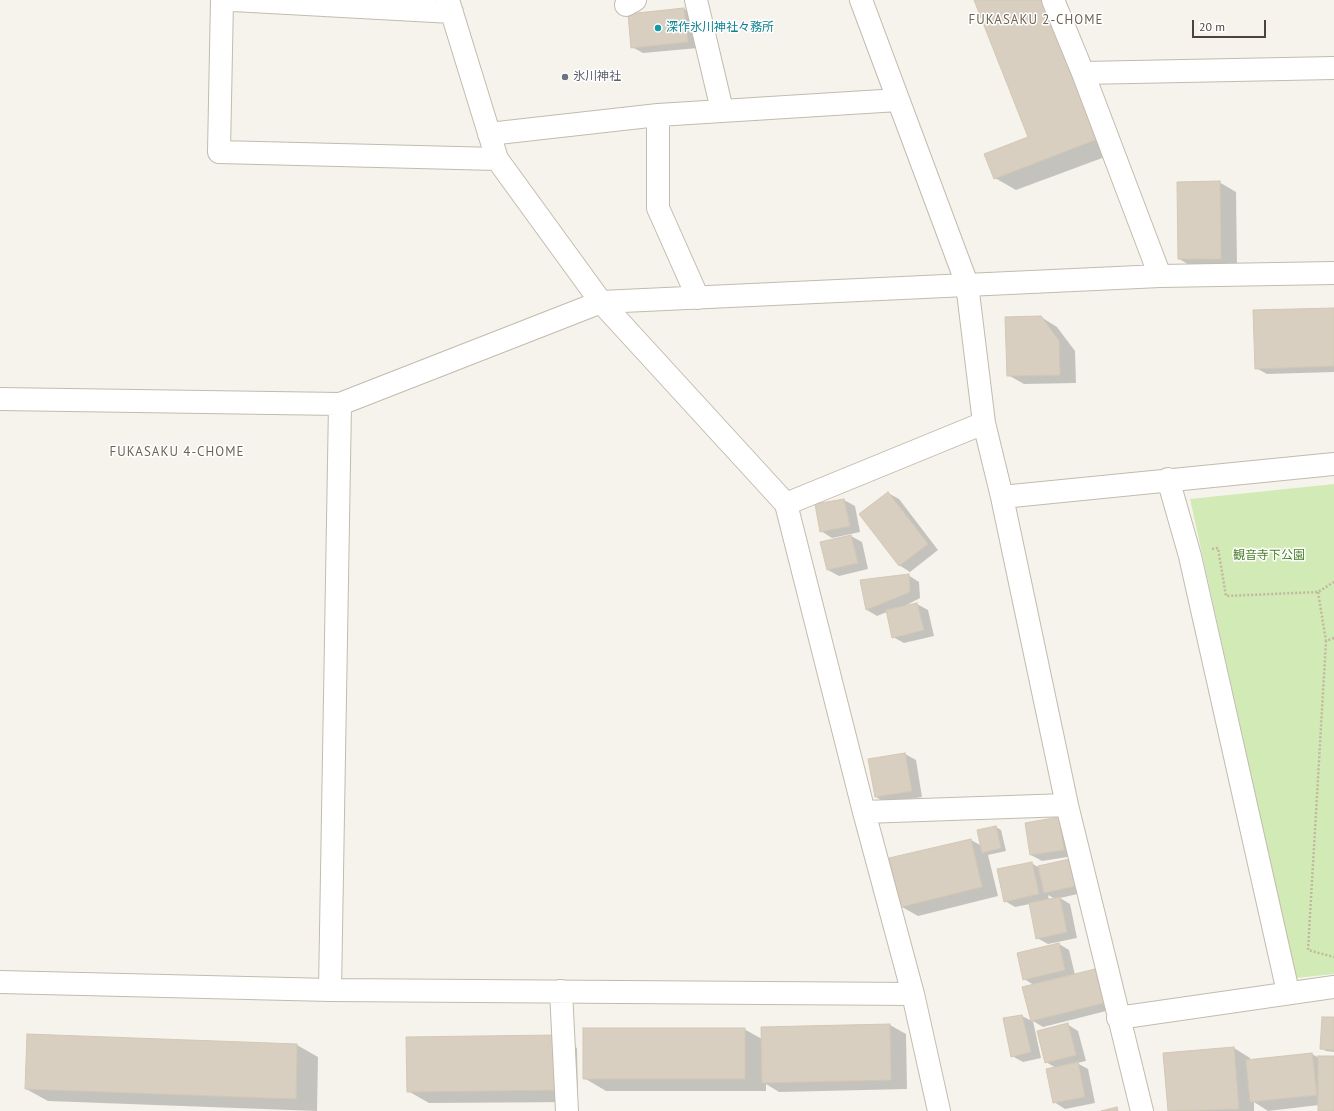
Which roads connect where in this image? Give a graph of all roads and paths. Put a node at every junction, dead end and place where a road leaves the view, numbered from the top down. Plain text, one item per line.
1 (222, 0) edge
2 (233, 0) edge
3 (696, 0) edge
4 (861, 0) edge
5 (1053, 0) edge
6 (450, 6) edge
7 (1334, 68) edge
8 (1084, 73) junction
9 (898, 100) junction
10 (722, 110) junction
11 (658, 115) junction
12 (488, 134) junction
13 (497, 159) junction
14 (1334, 273) edge
15 (1160, 276) junction
16 (967, 284) junction
17 (698, 298) junction
18 (601, 302) junction
19 (0, 399) edge
20 (340, 404) junction
21 (984, 423) junction
22 (1334, 464) edge
23 (1168, 479) junction
24 (1002, 497) junction
25 (786, 504) junction
26 (1190, 556) junction
27 (1334, 582) edge
28 (1318, 592) junction
29 (1334, 638) edge
30 (1326, 641) junction
31 (1067, 805) junction
32 (864, 812) junction
33 (1334, 957) edge
34 (0, 982) edge
35 (1334, 987) edge
36 (330, 990) junction
37 (561, 991) junction
38 (1288, 992) junction
39 (913, 994) junction
40 (1118, 1018) junction
41 (567, 1111) edge
42 (939, 1111) edge
43 (1142, 1111) edge

1 - 13 street
2 - 6 street
3 - 10 street
4 - 9 street
5 - 8 street
6 - 12 street
7 - 8 street
8 - 15 street
9 - 10 street
9 - 16 street
10 - 11 street
11 - 12 street
11 - 17 street
12 - 13 street
13 - 18 street
14 - 15 street
15 - 16 street
16 - 17 street
16 - 21 street
17 - 18 street
18 - 20 street
18 - 25 street
19 - 20 street
20 - 36 street
21 - 24 street
21 - 25 street
22 - 23 street
23 - 24 street
23 - 26 street
24 - 31 street
25 - 32 street
26 - 28 path
26 - 38 street
27 - 28 path
28 - 30 path
29 - 30 path
30 - 33 path
31 - 32 street
31 - 40 street
32 - 39 street
34 - 36 street
35 - 38 street
36 - 37 street
37 - 39 street
37 - 41 street
38 - 40 street
39 - 42 street
40 - 43 street

